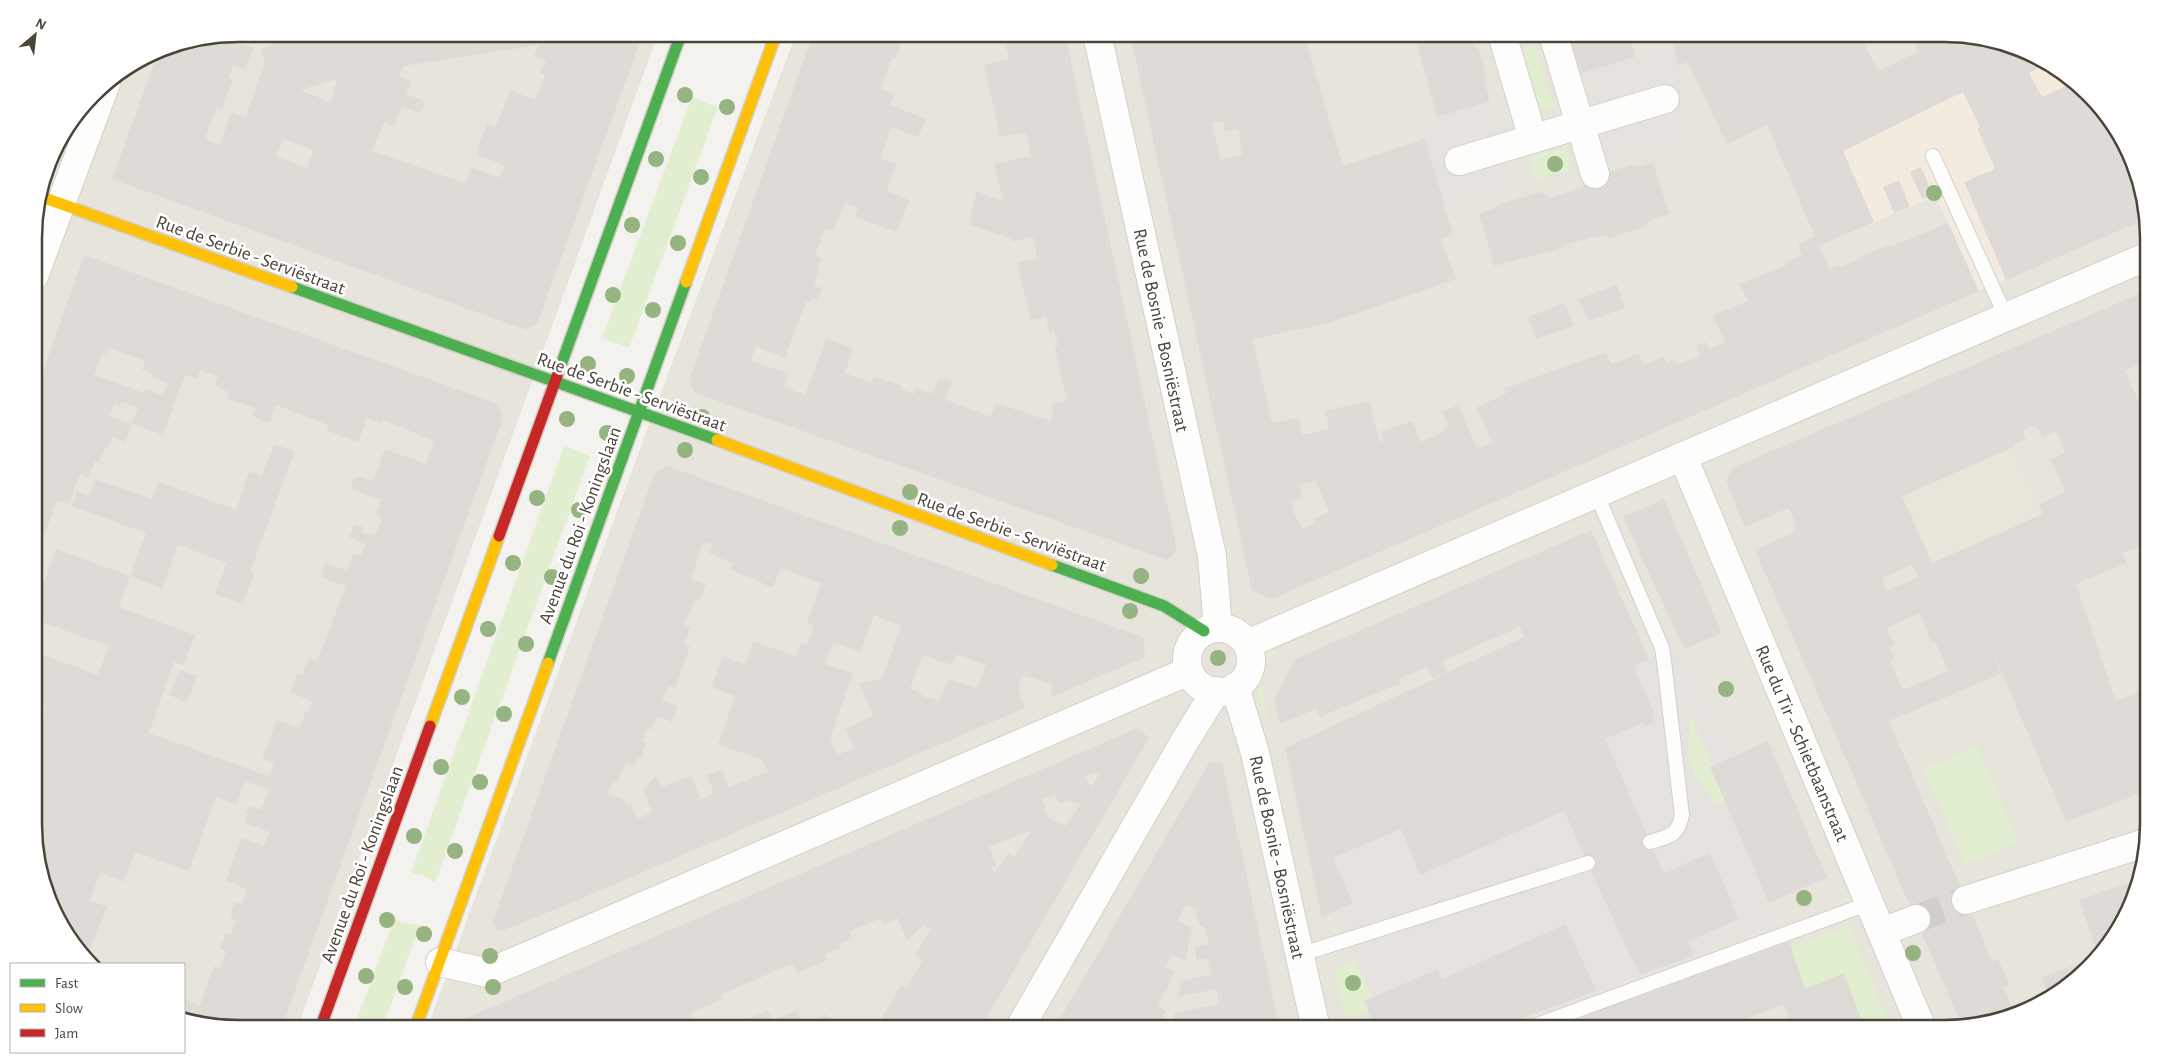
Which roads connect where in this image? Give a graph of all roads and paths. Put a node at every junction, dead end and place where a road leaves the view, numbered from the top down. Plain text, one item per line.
1 (678, 42) edge
2 (773, 42) edge
3 (1099, 42) edge
4 (1504, 42) edge
5 (1555, 42) edge
6 (1665, 99) dead end
7 (96, 104) edge
8 (1580, 124) junction
9 (1533, 139) junction
10 (1933, 156) dead end
11 (1459, 161) dead end
12 (1595, 174) dead end
13 (51, 201) edge
14 (42, 241) edge
15 (2140, 259) edge
16 (2006, 317) junction
17 (554, 382) junction
18 (638, 412) junction
19 (1683, 457) junction
20 (1596, 493) junction
21 (1211, 629) junction
22 (1247, 644) junction
23 (1189, 670) junction
24 (1226, 689) junction
25 (1650, 842) dead end
26 (2139, 845) edge
27 (1588, 863) dead end
28 (1966, 900) tunnel mouth
29 (1870, 903) junction
30 (1916, 919) tunnel mouth
31 (1882, 932) junction
32 (1299, 955) junction
33 (440, 962) junction
34 (323, 1020) edge
35 (418, 1020) edge
36 (1024, 1020) edge
37 (1314, 1020) edge
38 (1551, 1020) edge
39 (1918, 1020) edge

1 - 17 street, Avenue du Roi - Koningslaan
2 - 18 street, Avenue du Roi - Koningslaan
3 - 21 street, Rue de Bosnie - Bosniëstraat
4 - 9 street
5 - 8 street
6 - 8 street
7 - 13 street
8 - 9 street
8 - 12 street
9 - 11 street
10 - 16 lane
13 - 14 street
13 - 17 street, Rue de Serbie - Serviëstraat
15 - 16 street
16 - 19 street
17 - 18 street, Rue de Serbie - Serviëstraat
17 - 34 street, Avenue du Roi - Koningslaan
18 - 21 street, Rue de Serbie - Serviëstraat
18 - 33 street, Avenue du Roi - Koningslaan
19 - 20 street
19 - 29 street, Rue du Tir - Schietbaanstraat
20 - 22 street
20 - 25 lane
21 - 22 street
21 - 23 street
22 - 24 street
23 - 24 street
23 - 33 street
24 - 32 street, Rue de Bosnie - Bosniëstraat
24 - 36 street
26 - 28 street
27 - 32 lane
29 - 31 street, Rue du Tir - Schietbaanstraat
29 - 38 lane
30 - 31 street
31 - 39 street, Rue du Tir - Schietbaanstraat
32 - 37 street, Rue de Bosnie - Bosniëstraat
33 - 35 street, Avenue du Roi - Koningslaan

